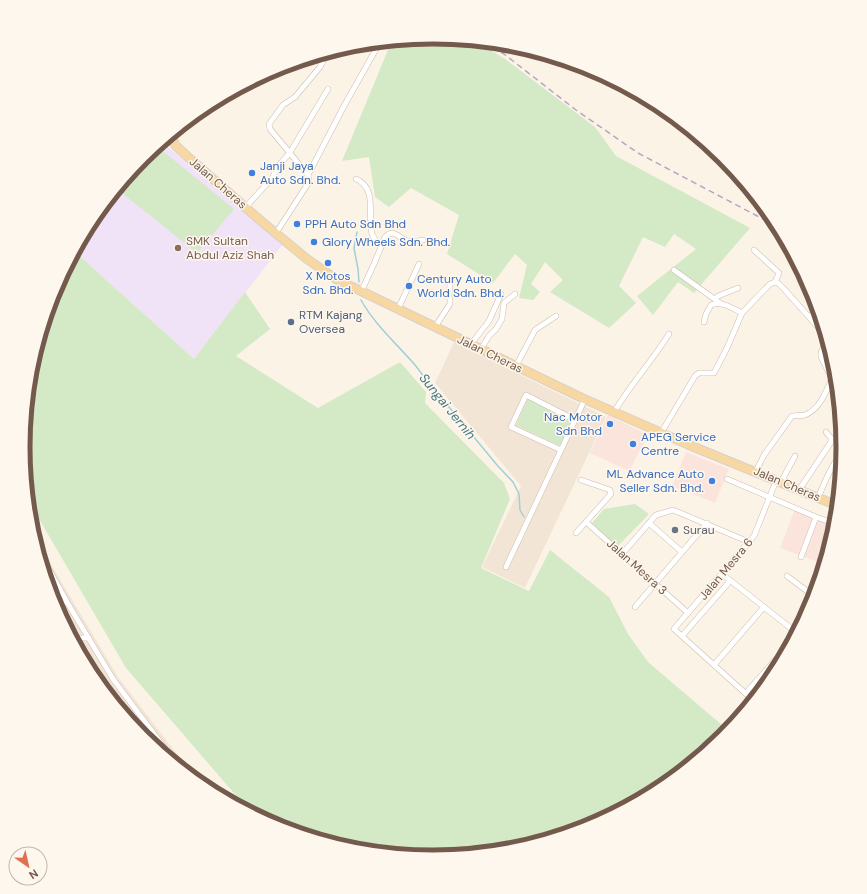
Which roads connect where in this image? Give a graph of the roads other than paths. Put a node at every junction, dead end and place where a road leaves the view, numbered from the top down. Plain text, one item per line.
1 (377, 48) edge
2 (325, 58) edge
3 (328, 89) dead end
4 (173, 139) edge
5 (170, 141) edge
6 (176, 146) junction
7 (289, 154) junction
8 (308, 175) junction
9 (356, 179) dead end
10 (246, 208) junction
11 (276, 233) junction
12 (423, 240) dead end
13 (381, 247) junction
14 (754, 250) dead end
15 (419, 264) dead end
16 (674, 270) dead end
17 (774, 282) junction
18 (450, 284) dead end
19 (738, 288) dead end
20 (361, 292) junction
21 (501, 294) dead end
22 (515, 294) dead end
23 (714, 299) junction
24 (720, 303) junction
25 (398, 309) junction
26 (742, 312) junction
27 (814, 312) edge
28 (556, 316) dead end
29 (810, 317) junction
30 (704, 322) dead end
31 (435, 327) junction
32 (819, 327) edge
33 (670, 334) dead end
34 (471, 344) junction
35 (824, 346) edge
36 (481, 349) junction
37 (516, 366) junction
38 (831, 376) edge
39 (831, 380) edge
40 (585, 399) junction
41 (614, 412) junction
42 (575, 420) junction
43 (826, 432) dead end
44 (661, 433) junction
45 (561, 450) junction
46 (795, 456) dead end
47 (837, 459) edge
48 (756, 471) junction
49 (727, 479) dead end
50 (581, 480) dead end
51 (779, 481) junction
52 (799, 490) junction
53 (770, 496) junction
54 (818, 498) junction
55 (833, 504) edge
56 (816, 517) junction
57 (586, 522) junction
58 (830, 522) edge
59 (649, 523) junction
60 (706, 524) junction
61 (576, 533) dead end
62 (749, 542) junction
63 (682, 552) junction
64 (622, 554) junction
65 (801, 557) dead end
66 (506, 567) dead end
67 (722, 574) junction
68 (51, 576) edge
69 (787, 576) dead end
70 (730, 581) junction
71 (655, 584) junction
72 (809, 593) edge
73 (61, 602) edge
74 (67, 602) junction
75 (635, 607) dead end
76 (764, 607) junction
77 (688, 613) junction
78 (793, 630) edge
79 (682, 636) junction
80 (78, 638) edge
81 (89, 638) junction
82 (779, 656) edge
83 (714, 666) junction
84 (746, 693) junction
85 (750, 697) edge
86 (149, 729) joint
87 (159, 743) edge

1 - 8 street
2 - 7 street
3 - 7 street
4 - 6 main road, Jalan Cheras
5 - 6 main road, Jalan Cheras
6 - 10 main road, Jalan Cheras
7 - 8 street
7 - 10 street
8 - 11 street
9 - 13 street
10 - 11 main road, Jalan Cheras
11 - 20 main road, Jalan Cheras
12 - 13 street
13 - 20 street
14 - 17 street
15 - 25 street
16 - 23 street
17 - 26 street
17 - 29 street
18 - 31 street
19 - 23 street
20 - 25 main road, Jalan Cheras
21 - 34 street
22 - 36 street
23 - 24 street
24 - 26 street
24 - 30 street
25 - 31 main road, Jalan Cheras
26 - 44 street
27 - 29 street
28 - 37 street
29 - 32 street
31 - 34 main road, Jalan Cheras
33 - 41 street
34 - 36 main road, Jalan Cheras
35 - 38 street
36 - 37 main road, Jalan Cheras
37 - 40 main road, Jalan Cheras
39 - 48 street
40 - 41 main road, Jalan Cheras
40 - 42 street
41 - 44 main road, Jalan Cheras
42 - 45 street
42 - 45 street
43 - 52 street
44 - 48 main road, Jalan Cheras
45 - 66 street
46 - 51 street, Jalan Mesra 6
47 - 54 street
48 - 51 main road, Jalan Cheras
49 - 53 street
50 - 57 street
51 - 52 main road, Jalan Cheras
51 - 53 street, Jalan Mesra 6
52 - 54 main road, Jalan Cheras
53 - 56 street
53 - 62 street, Jalan Mesra 6
54 - 55 main road, Jalan Cheras
56 - 58 street
56 - 65 street
57 - 61 street
57 - 64 street, Jalan Mesra 3
59 - 60 street
59 - 63 street
59 - 64 street
60 - 62 street
60 - 63 street
62 - 67 street, Jalan Mesra 6
63 - 71 street
64 - 71 street, Jalan Mesra 3
67 - 70 street
67 - 77 street, Jalan Mesra 6
68 - 74 street
69 - 72 street
70 - 76 street
70 - 79 street
71 - 75 street
71 - 77 street, Jalan Mesra 3
73 - 74 street
74 - 81 street
76 - 78 street
76 - 83 street
77 - 79 street, Jalan Mesra 6
79 - 83 street
80 - 81 street
81 - 86 street
82 - 84 street
83 - 84 street
84 - 85 street
86 - 87 street

